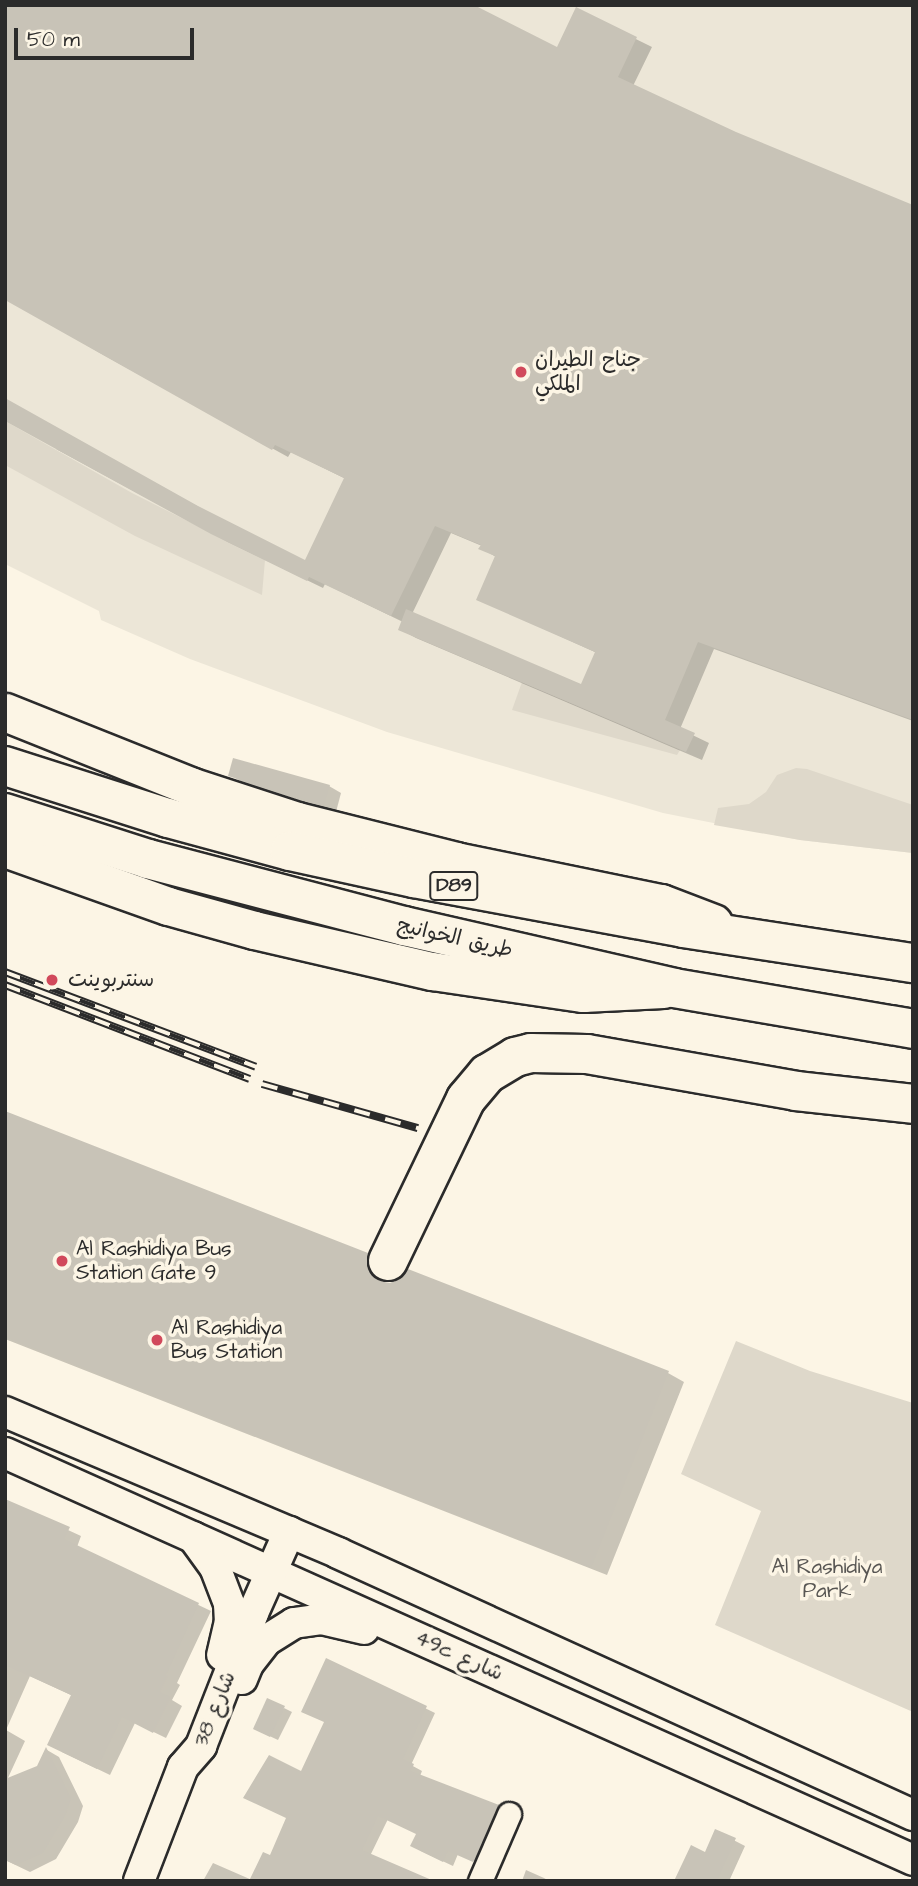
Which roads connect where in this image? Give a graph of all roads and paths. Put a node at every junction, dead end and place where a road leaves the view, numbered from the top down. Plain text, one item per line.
1 (5, 712) edge
2 (5, 766) edge
3 (5, 813) edge
4 (5, 848) edge
5 (741, 937) junction
6 (913, 963) edge
7 (674, 988) junction
8 (913, 1029) edge
9 (913, 1104) edge
10 (388, 1261) dead end
11 (5, 1412) edge
12 (5, 1453) edge
13 (289, 1532) junction
14 (193, 1537) junction
15 (271, 1572) junction
16 (402, 1631) junction
17 (646, 1741) junction
18 (183, 1767) junction
19 (851, 1786) junction
20 (509, 1814) dead end
21 (913, 1815) edge
22 (913, 1860) edge
23 (139, 1881) edge
24 (480, 1881) edge

1 - 5 main road
2 - 5 highway, D89
3 - 7 highway, طريق الخوانيج / D89
4 - 7 main road
5 - 6 highway, D89
7 - 8 highway, طريق الخوانيج / D89
9 - 10 highway
11 - 13 street, 49c شارع
12 - 14 street, 49c شارع
13 - 15 street, شارع 38
13 - 19 street, 49c شارع
14 - 15 street, 49c شارع
14 - 18 street
15 - 16 street, 49c شارع
15 - 18 street, شارع 38
16 - 17 street, 49c شارع
16 - 18 street
17 - 19 street
17 - 22 street, 49c شارع
18 - 23 street, شارع 38
19 - 21 street, 49c شارع
20 - 24 street

